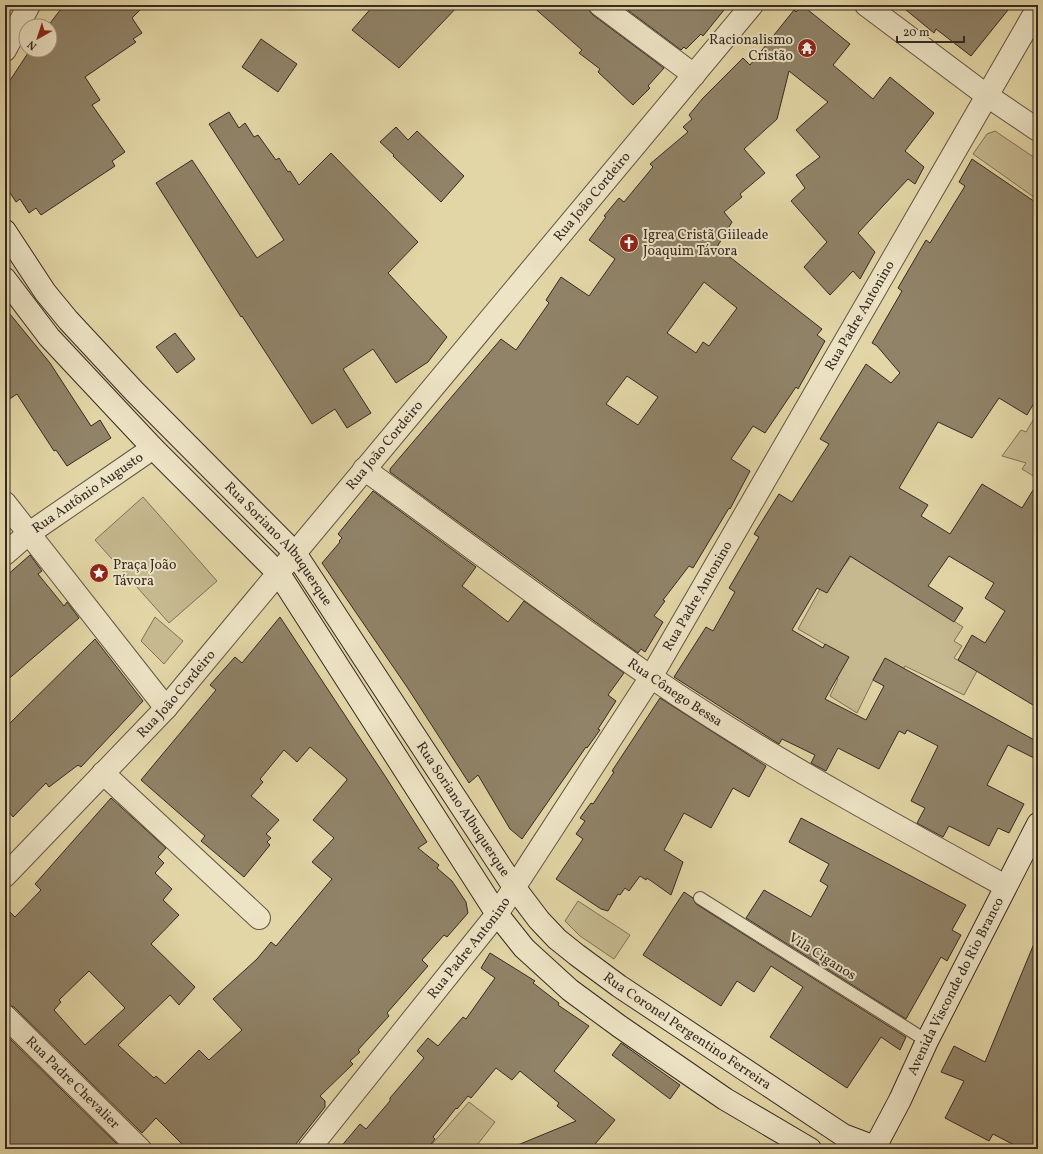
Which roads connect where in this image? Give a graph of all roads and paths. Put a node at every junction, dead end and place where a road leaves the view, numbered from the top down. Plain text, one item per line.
1 (29, 5) edge
2 (600, 5) edge
3 (752, 5) edge
4 (866, 5) edge
5 (1036, 11) dead end
6 (5, 50) edge
7 (694, 75) junction
8 (986, 95) junction
9 (1038, 130) edge
10 (5, 231) edge
11 (5, 279) edge
12 (68, 320) junction
13 (49, 337) junction
14 (153, 448) junction
15 (364, 469) junction
16 (5, 503) edge
17 (28, 534) junction
18 (295, 553) junction
19 (5, 554) edge
20 (279, 574) junction
21 (651, 677) junction
22 (166, 708) junction
23 (103, 772) junction
24 (1038, 824) edge
25 (5, 876) edge
26 (1006, 886) junction
27 (514, 887) junction
28 (700, 898) dead end
29 (497, 914) junction
30 (259, 918) dead end
31 (5, 1016) edge
32 (926, 1041) junction
33 (877, 1148) edge
34 (140, 1149) edge
35 (309, 1149) edge
36 (810, 1149) edge

1 - 6 street
2 - 7 street
3 - 7 street, Rua João Cordeiro
4 - 8 street
5 - 8 street, Rua Padre Antonino
7 - 15 street, Rua João Cordeiro
8 - 9 street
8 - 21 street, Rua Padre Antonino
10 - 12 street, Rua Soriano Albuquerque
11 - 13 street, Rua Soriano Albuquerque
12 - 13 street
12 - 18 street, Rua Soriano Albuquerque
13 - 14 street, Rua Soriano Albuquerque
14 - 17 street, Rua Antônio Augusto
14 - 20 street, Rua Soriano Albuquerque
15 - 18 street, Rua João Cordeiro
15 - 21 street, Rua Cônego Bessa
16 - 17 street
17 - 19 street, Rua Antônio Augusto
17 - 22 street
18 - 20 street, Rua João Cordeiro
18 - 27 street, Rua Soriano Albuquerque
20 - 22 street, Rua João Cordeiro
20 - 29 street, Rua Soriano Albuquerque
21 - 26 street, Rua Cônego Bessa
21 - 27 street, Rua Padre Antonino
22 - 23 street, Rua João Cordeiro
23 - 25 street, Rua João Cordeiro
23 - 30 street
24 - 26 street, Avenida Visconde do Rio Branco
26 - 32 street, Avenida Visconde do Rio Branco
27 - 29 street, Rua Padre Antonino
27 - 33 street, Rua Coronel Pergentino Ferreira
28 - 32 lane, Vila Ciganos
29 - 35 street, Rua Padre Antonino
29 - 36 street
31 - 34 street, Rua Padre Chevalier
32 - 33 street, Avenida Visconde do Rio Branco

